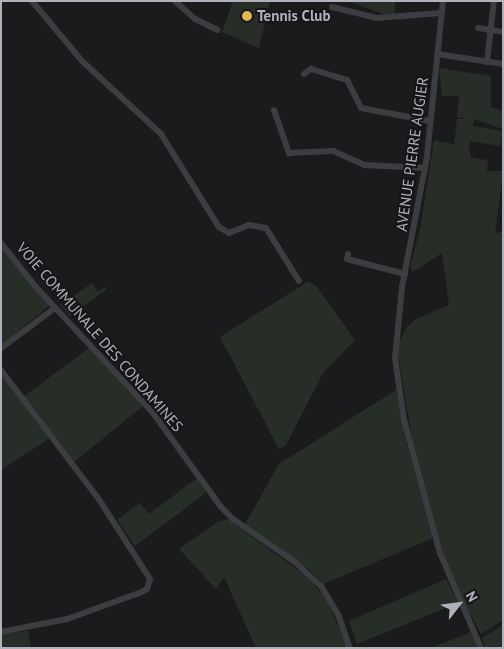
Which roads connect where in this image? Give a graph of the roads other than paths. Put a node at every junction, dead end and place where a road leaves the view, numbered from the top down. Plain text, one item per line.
1 (32, 1) edge
2 (175, 1) edge
3 (443, 1) edge
4 (494, 1) edge
5 (332, 7) dead end
6 (442, 13) junction
7 (478, 28) dead end
8 (218, 30) dead end
9 (490, 30) junction
10 (503, 32) edge
11 (437, 54) junction
12 (487, 62) junction
13 (503, 64) edge
14 (304, 74) dead end
15 (274, 110) dead end
16 (430, 122) junction
17 (425, 168) junction
18 (1, 243) edge
19 (348, 254) dead end
20 (405, 274) junction
21 (299, 280) dead end
22 (55, 308) junction
23 (1, 348) edge
24 (1, 370) edge
25 (1, 632) edge
26 (350, 648) edge
27 (481, 648) edge

1 - 21 street
2 - 8 street
3 - 6 street, AVENUE PIERRE AUGIER
4 - 9 street
5 - 6 street
6 - 11 street, AVENUE PIERRE AUGIER
7 - 9 street
9 - 10 street
9 - 12 street
11 - 12 street
11 - 16 street, AVENUE PIERRE AUGIER
12 - 13 street
14 - 16 street
15 - 17 street
16 - 17 street, AVENUE PIERRE AUGIER
17 - 20 street, AVENUE PIERRE AUGIER
18 - 22 street, VOIE COMMUNALE DES CONDAMINES
19 - 20 street
20 - 27 street, AVENUE PIERRE AUGIER
22 - 23 street
22 - 26 street, VOIE COMMUNALE DES CONDAMINES
24 - 25 street

